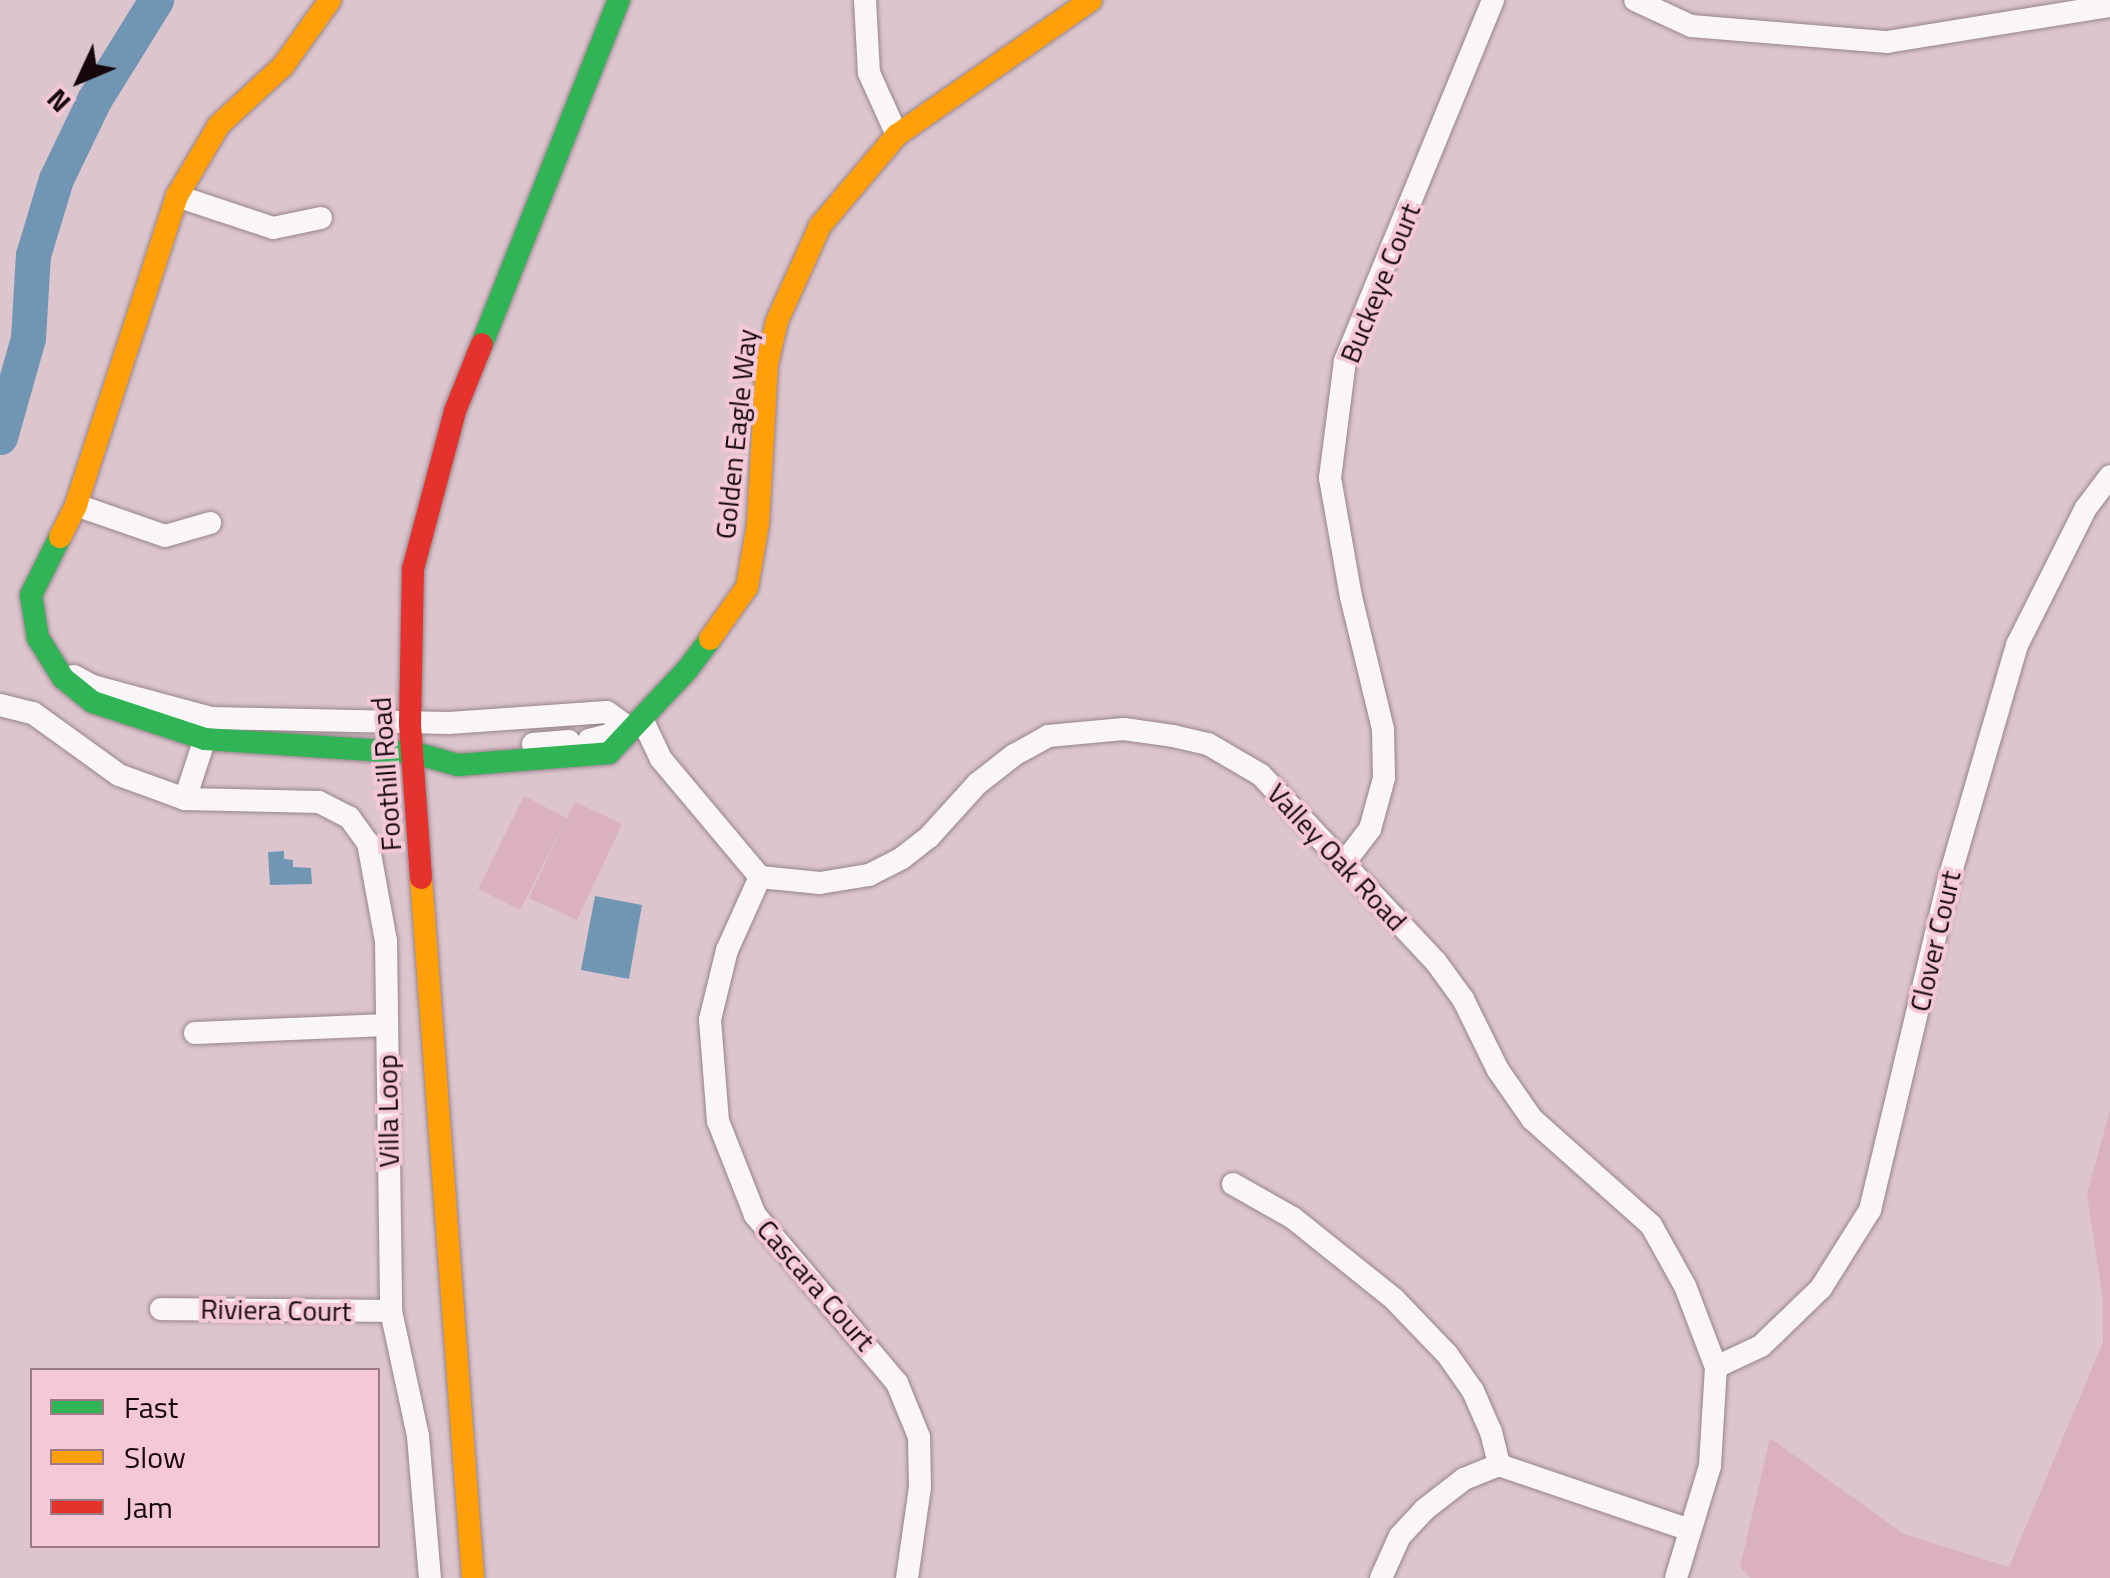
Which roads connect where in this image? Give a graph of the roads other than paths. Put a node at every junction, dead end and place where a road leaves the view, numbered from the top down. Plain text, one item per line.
1 (330, 0) edge
2 (618, 0) edge
3 (864, 0) edge
4 (1090, 0) edge
5 (1493, 0) edge
6 (1635, 0) edge
7 (2110, 6) edge
8 (897, 135) junction
9 (178, 196) junction
10 (321, 218) dead end
11 (2110, 476) edge
12 (76, 505) junction
13 (210, 523) dead end
14 (0, 705) edge
15 (530, 718) junction
16 (410, 722) junction
17 (636, 724) junction
18 (208, 728) junction
19 (534, 751) junction
20 (415, 752) junction
21 (185, 799) junction
22 (1344, 863) junction
23 (760, 877) junction
24 (387, 1026) junction
25 (194, 1033) dead end
26 (1233, 1184) dead end
27 (160, 1309) dead end
28 (391, 1312) junction
29 (1716, 1367) junction
30 (1499, 1466) junction
31 (1690, 1530) junction
32 (430, 1578) edge
33 (473, 1578) edge
34 (907, 1578) edge
35 (1382, 1578) edge
36 (1676, 1578) edge

1 - 9 street, Golden Eagle Way
2 - 16 street, Foothill Road
3 - 8 street
4 - 8 street, Golden Eagle Way
5 - 22 street, Buckeye Court
6 - 7 street
8 - 17 street, Golden Eagle Way
9 - 10 street
9 - 12 street, Golden Eagle Way
11 - 29 street, Clover Court
12 - 13 street
12 - 18 street, Golden Eagle Way
14 - 21 street, Villa Loop
15 - 16 street, Golden Eagle Way
15 - 17 street, Golden Eagle Way
15 - 19 street
16 - 18 street, Golden Eagle Way
16 - 20 street, Foothill Road
17 - 19 street, Golden Eagle Way
17 - 19 street, Golden Eagle Way
17 - 23 street
18 - 20 street, Golden Eagle Way
18 - 21 street
19 - 20 street, Golden Eagle Way
20 - 33 street, Foothill Road
21 - 24 street, Villa Loop
22 - 23 street, Valley Oak Road
22 - 29 street, Valley Oak Road
23 - 34 street, Cascara Court
24 - 25 street
24 - 28 street, Villa Loop
26 - 30 street
27 - 28 street, Riviera Court
28 - 32 street, Villa Loop
29 - 31 street, Valley Oak Road
30 - 31 street
30 - 35 street
31 - 36 street, Valley Oak Road

